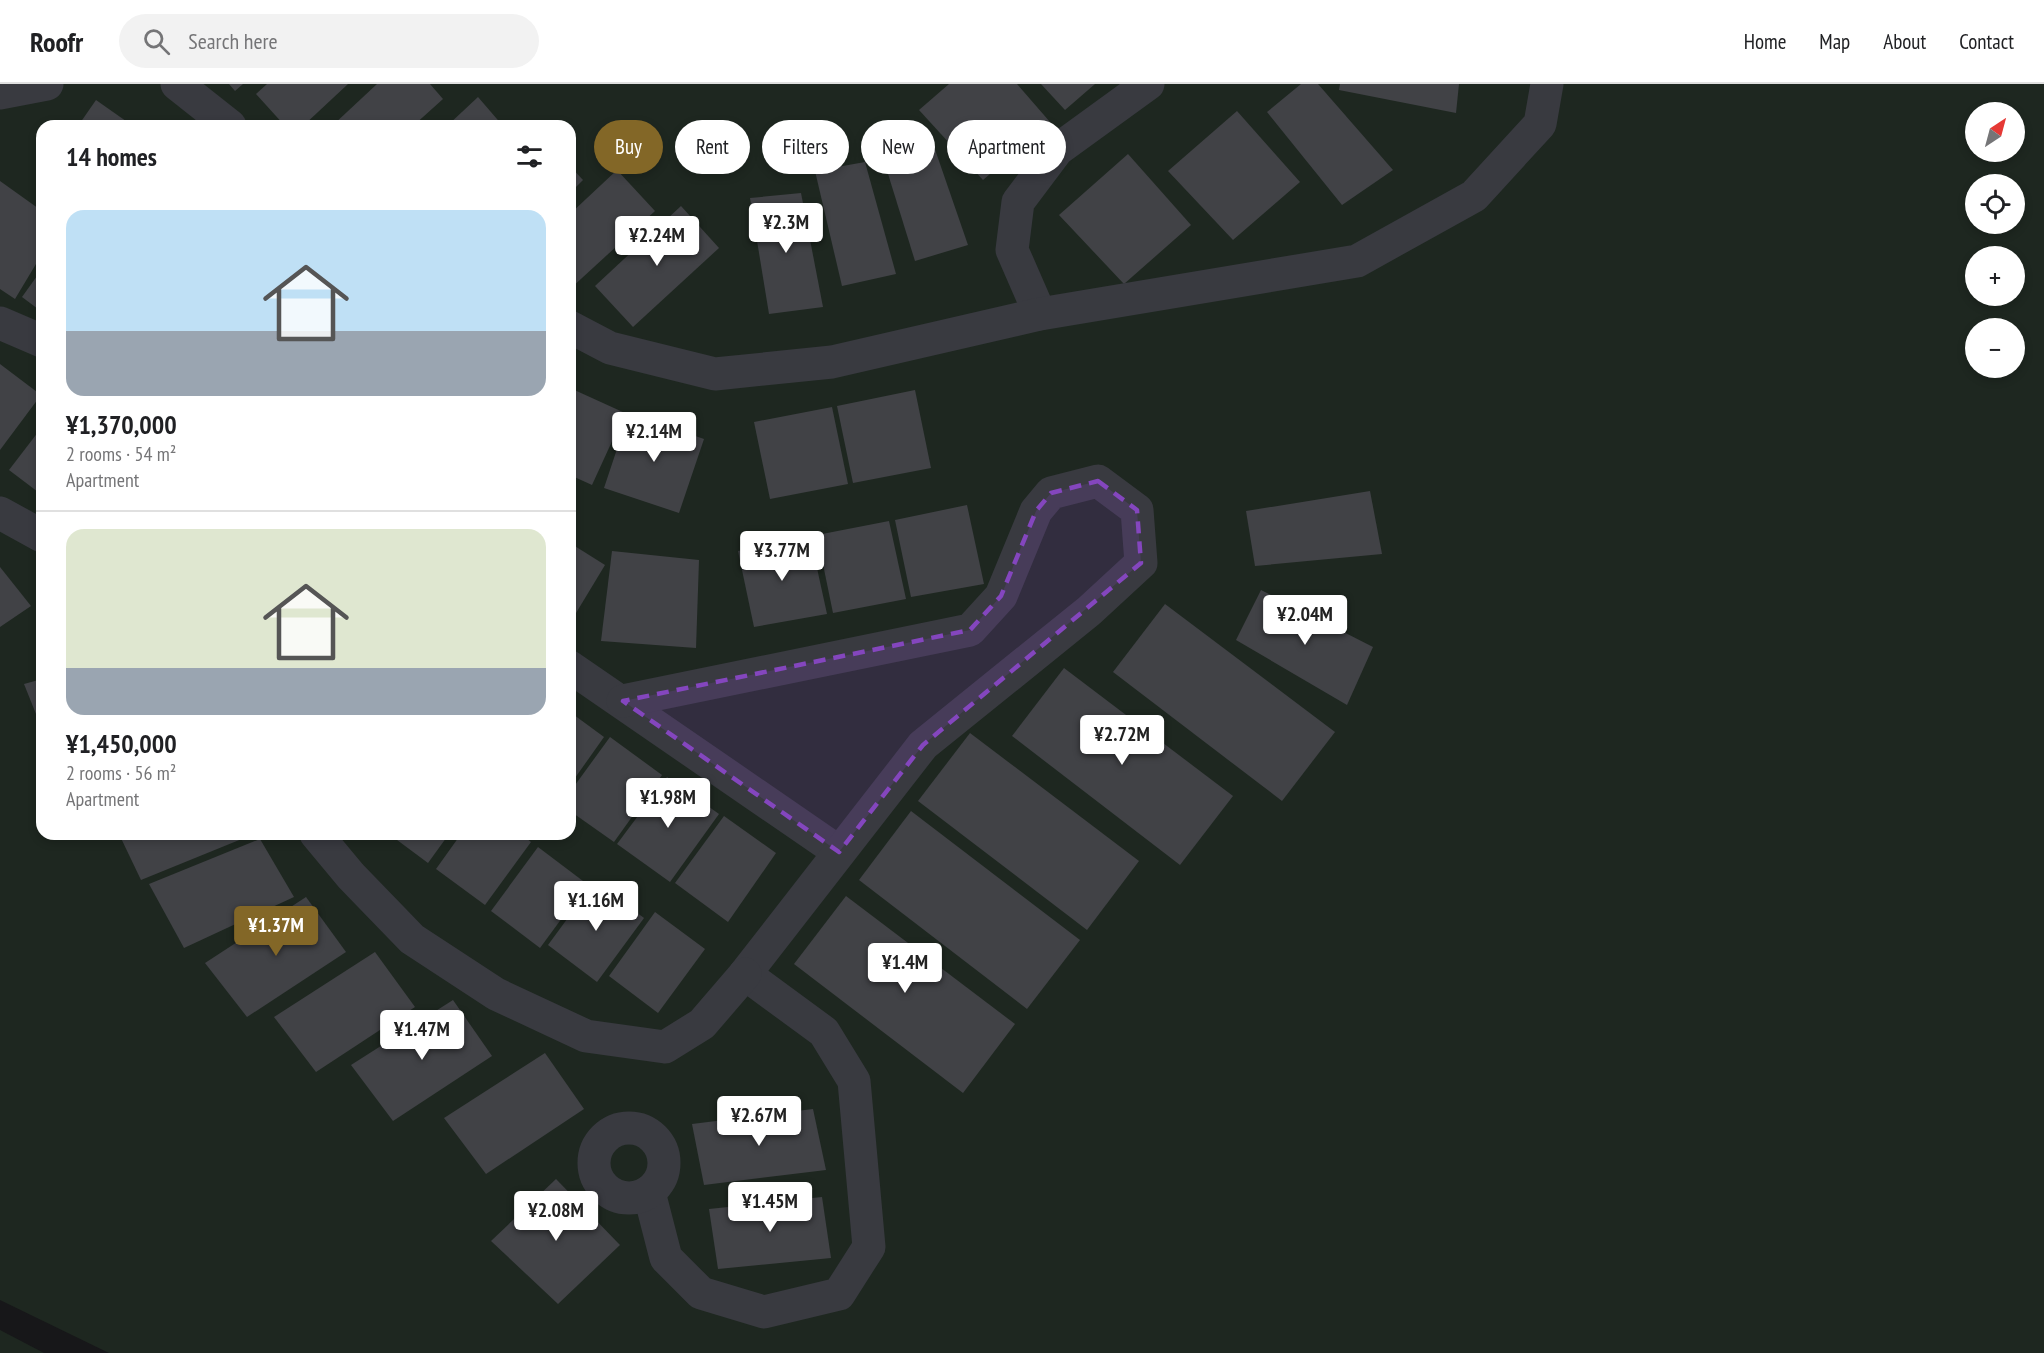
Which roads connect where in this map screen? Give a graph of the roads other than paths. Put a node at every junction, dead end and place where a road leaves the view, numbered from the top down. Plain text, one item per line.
1 (47, 84) edge
2 (177, 84) edge
3 (1148, 84) edge
4 (1547, 84) edge
5 (0, 93) edge
6 (222, 120) edge
7 (1040, 314) junction
8 (0, 323) edge
9 (576, 330) edge
10 (36, 338) edge
11 (0, 513) edge
12 (36, 533) edge
13 (576, 671) edge
14 (623, 701) junction
15 (321, 840) edge
16 (839, 852) junction
17 (745, 974) junction
18 (649, 1192) dead end

1 - 5 street
2 - 6 street
3 - 7 street
4 - 7 street
7 - 9 street
8 - 10 street
11 - 12 street
13 - 14 street
14 - 16 street
14 - 16 street
15 - 17 street
16 - 17 street
17 - 18 street

